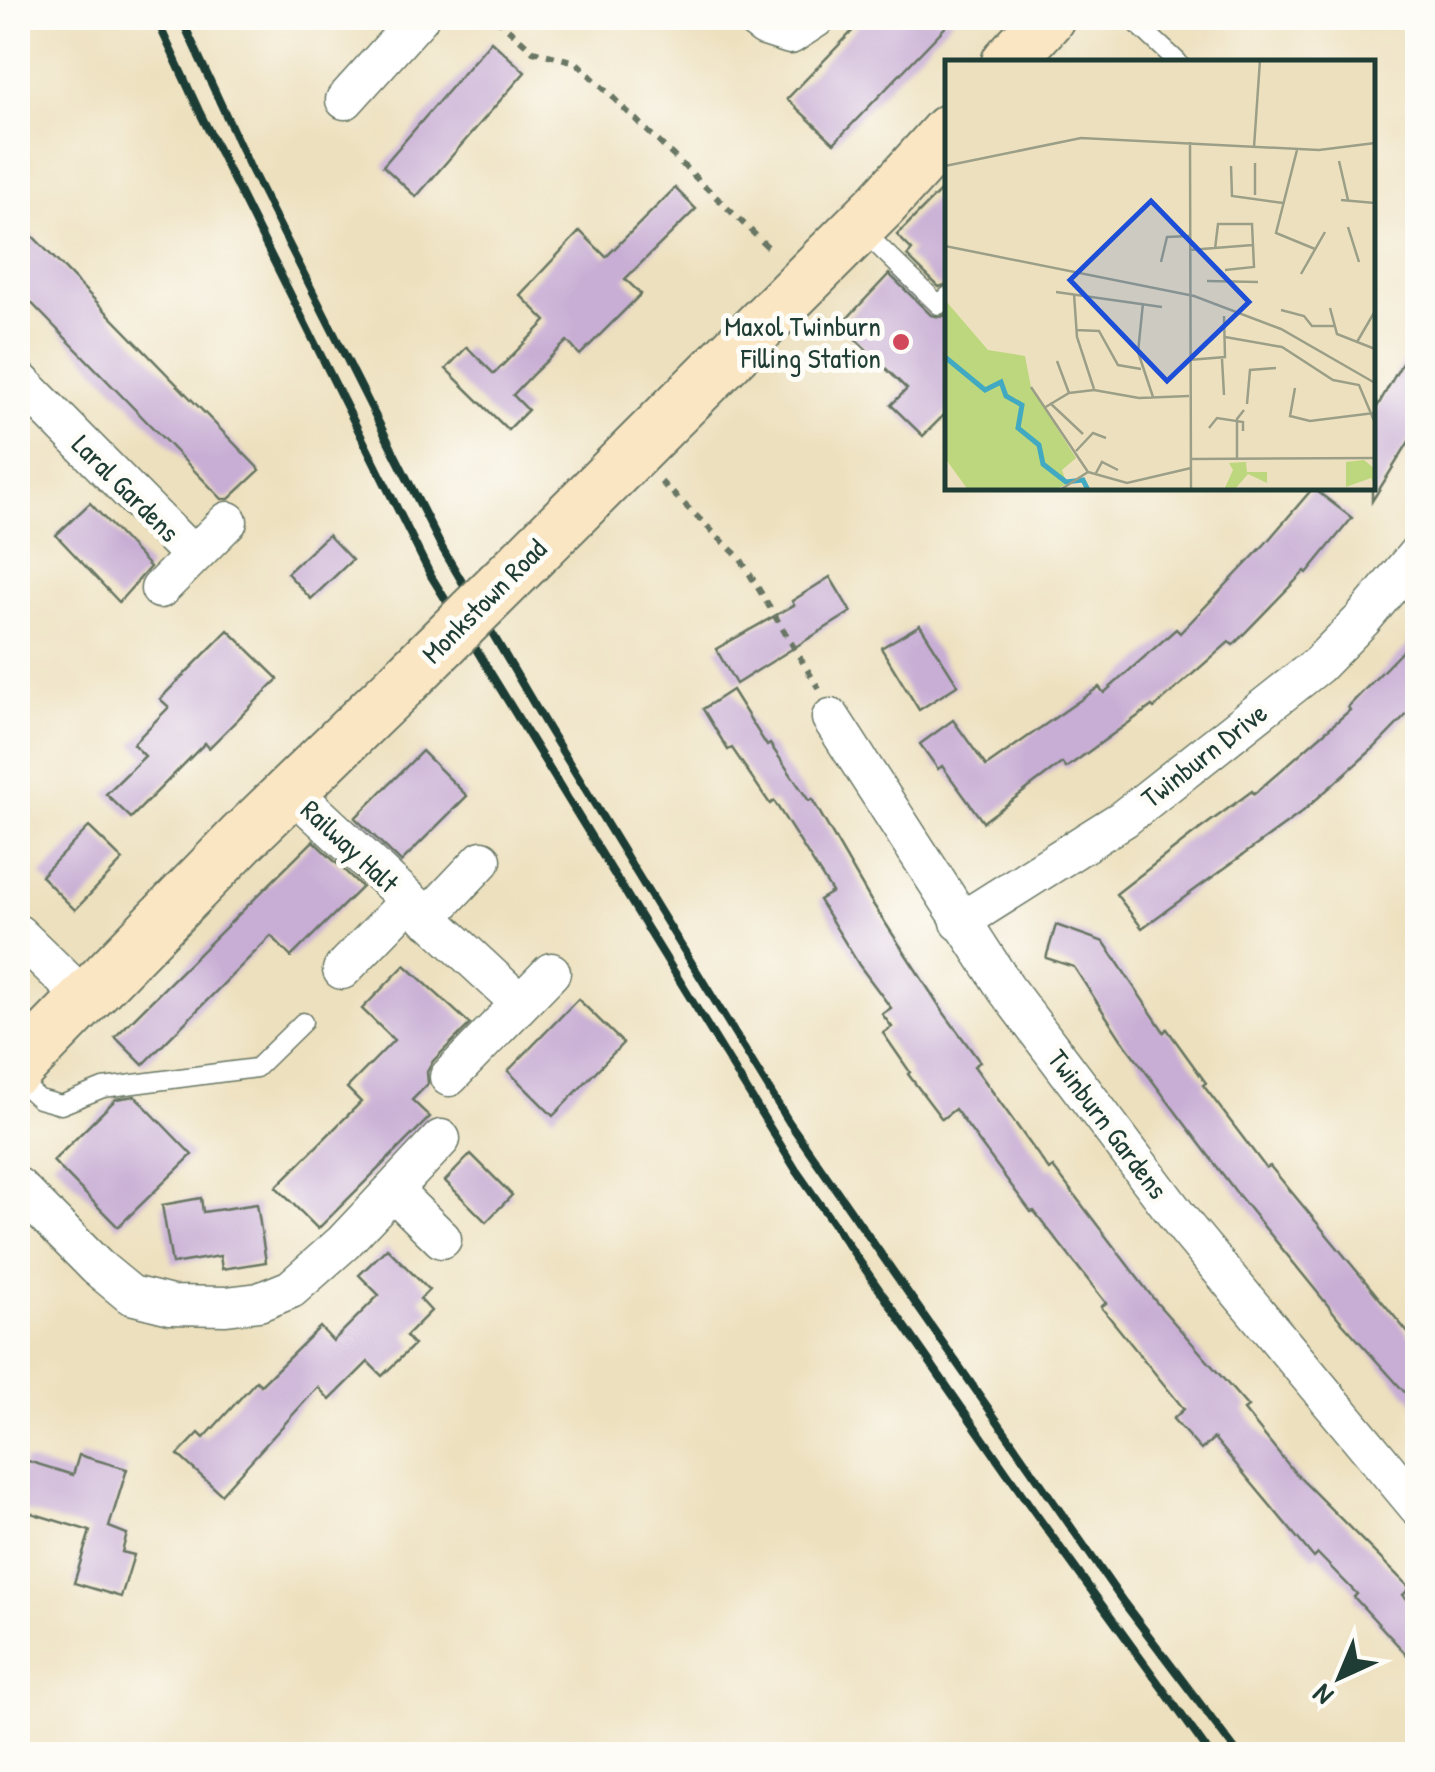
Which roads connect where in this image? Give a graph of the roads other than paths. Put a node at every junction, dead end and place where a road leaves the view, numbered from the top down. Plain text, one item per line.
1 (418, 18) edge
2 (753, 18) edge
3 (816, 18) edge
4 (1048, 18) edge
5 (1131, 18) edge
6 (1010, 60) edge
7 (1176, 60) edge
8 (345, 100) dead end
9 (938, 152) edge
10 (859, 227) junction
11 (945, 299) edge
12 (18, 379) edge
13 (228, 521) dead end
14 (1418, 553) edge
15 (192, 555) junction
16 (160, 589) dead end
17 (831, 718) road end
18 (292, 791) junction
19 (482, 860) dead end
20 (418, 910) junction
21 (960, 922) junction
22 (18, 934) edge
23 (342, 970) dead end
24 (552, 972) dead end
25 (84, 998) junction
26 (520, 1003) junction
27 (303, 1022) dead end
28 (18, 1068) edge
29 (448, 1077) dead end
30 (18, 1080) edge
31 (441, 1140) dead end
32 (18, 1187) edge
33 (392, 1191) junction
34 (442, 1238) dead end
35 (1418, 1507) edge

1 - 8 street
2 - 3 street
4 - 6 street
5 - 7 lane
9 - 10 street, Monkstown Road
10 - 11 lane
10 - 18 street, Monkstown Road, bridge
12 - 15 street, Laral Gardens
13 - 15 street, Laral Gardens
14 - 21 street, Twinburn Drive
15 - 16 street, Laral Gardens
17 - 21 street, Twinburn Gardens
18 - 20 street, Railway Halt
18 - 25 street, Monkstown Road
19 - 20 street, Railway Halt
20 - 23 street, Railway Halt
20 - 26 street, Railway Halt
21 - 35 street, Twinburn Gardens
22 - 25 street
24 - 26 street
25 - 28 street, Monkstown Road
26 - 29 street
27 - 30 lane
31 - 33 street
32 - 33 street
33 - 34 street

